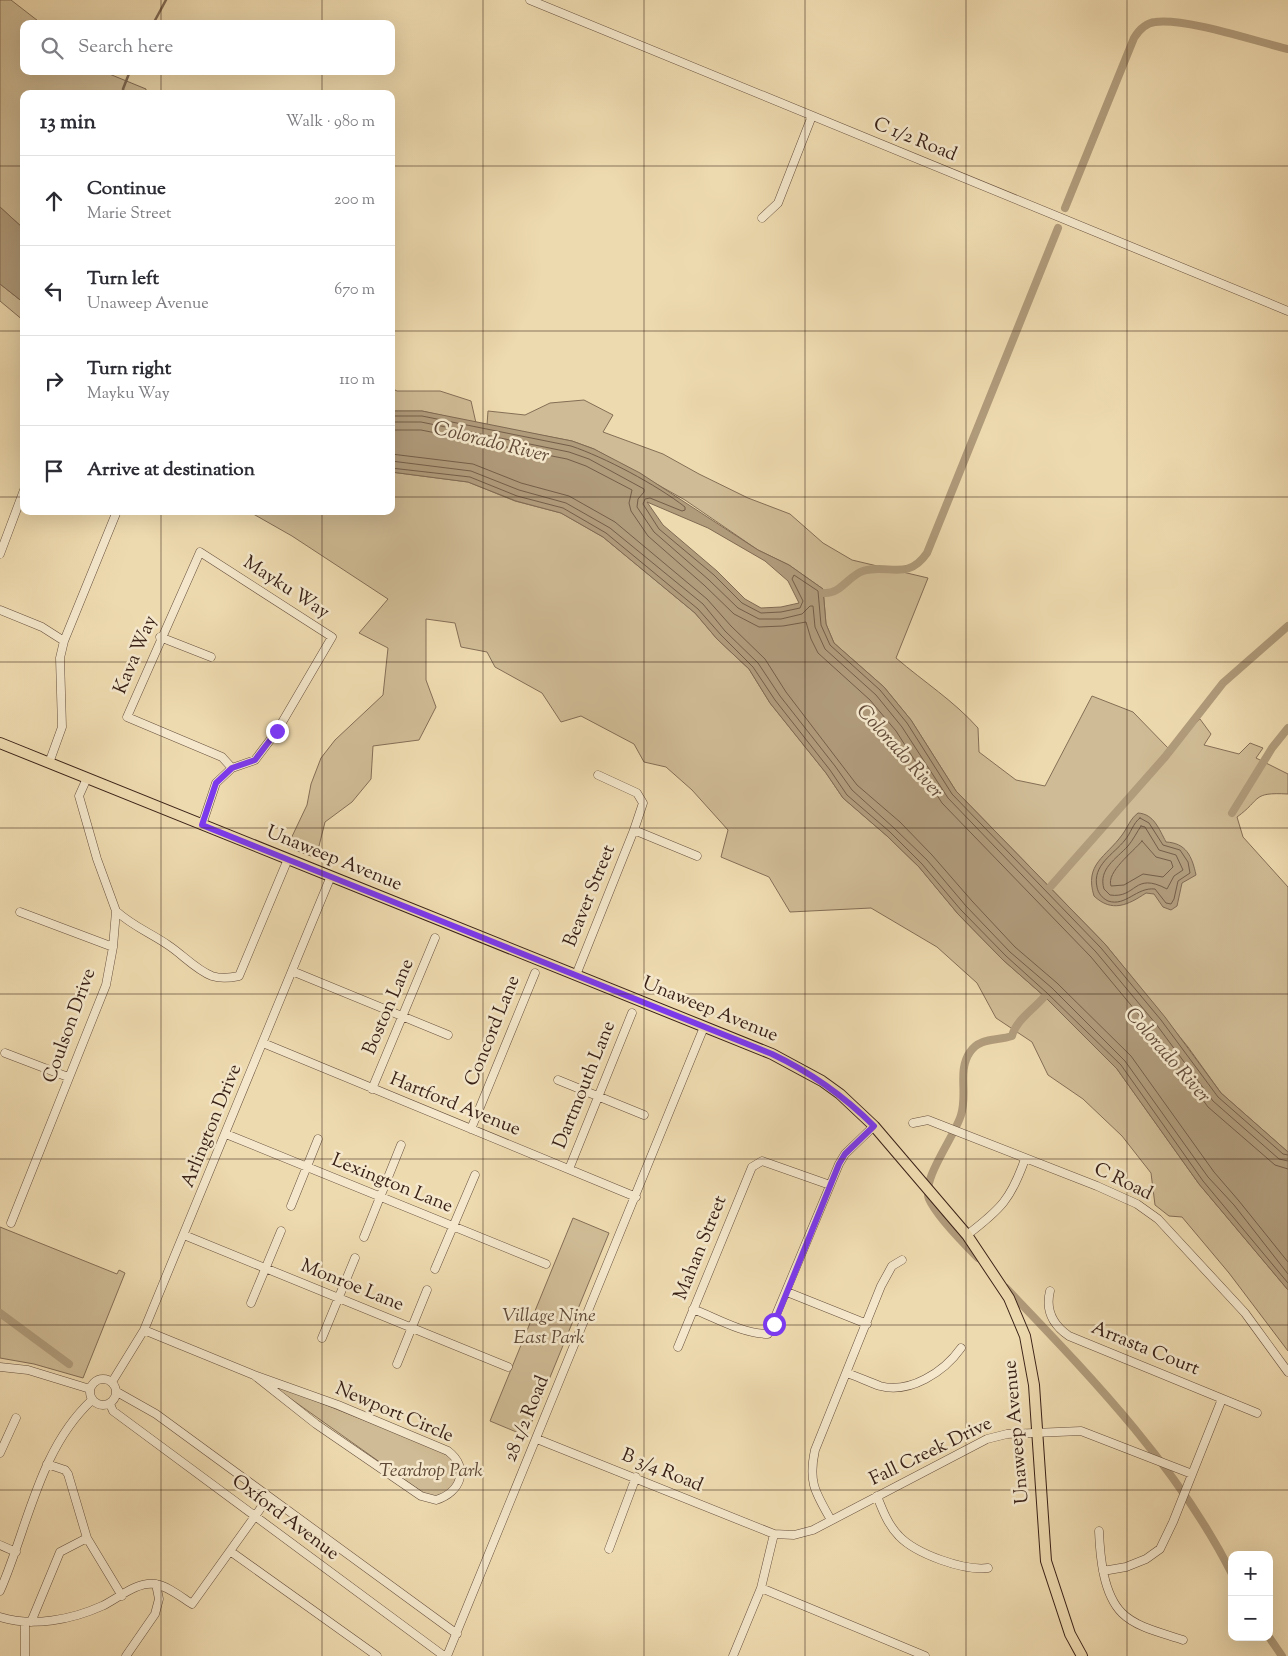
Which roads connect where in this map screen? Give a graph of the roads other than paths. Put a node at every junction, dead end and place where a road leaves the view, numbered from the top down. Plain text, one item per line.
1 (530, 0) edge
2 (812, 116) junction
3 (762, 218) dead end
4 (1288, 311) edge
5 (20, 501) edge
6 (115, 515) edge
7 (200, 552) joint
8 (0, 554) edge
9 (0, 610) edge
10 (160, 637) junction
11 (64, 641) junction
12 (211, 657) dead end
13 (0, 743) edge
14 (49, 762) junction
15 (232, 768) junction
16 (598, 775) dead end
17 (87, 778) junction
18 (202, 825) junction
19 (634, 830) junction
20 (697, 856) dead end
21 (288, 859) junction
22 (331, 876) junction
23 (116, 911) junction
24 (20, 912) dead end
25 (435, 938) dead end
26 (113, 948) junction
27 (292, 971) junction
28 (535, 973) dead end
29 (576, 975) junction
30 (632, 1013) dead end
31 (402, 1016) junction
32 (704, 1027) junction
33 (448, 1035) dead end
34 (263, 1043) junction
35 (5, 1053) dead end
36 (68, 1077) junction
37 (558, 1080) dead end
38 (372, 1089) junction
39 (598, 1097) junction
40 (644, 1115) dead end
41 (913, 1123) dead end
42 (874, 1126) junction
43 (471, 1129) junction
44 (226, 1134) junction
45 (318, 1139) dead end
46 (401, 1145) dead end
47 (1025, 1159) junction
48 (307, 1167) junction
49 (569, 1169) junction
50 (475, 1174) dead end
51 (830, 1185) junction
52 (380, 1197) junction
53 (636, 1197) junction
54 (291, 1206) dead end
55 (11, 1223) dead end
56 (453, 1226) junction
57 (281, 1231) dead end
58 (184, 1235) junction
59 (967, 1235) junction
60 (364, 1237) dead end
61 (355, 1258) dead end
62 (902, 1260) dead end
63 (546, 1264) dead end
64 (266, 1268) junction
65 (435, 1269) dead end
66 (427, 1290) dead end
67 (787, 1292) junction
68 (1050, 1292) dead end
69 (339, 1298) junction
70 (251, 1304) dead end
71 (693, 1310) junction
72 (867, 1324) junction
73 (412, 1328) junction
74 (144, 1330) junction
75 (322, 1338) dead end
76 (678, 1347) dead end
77 (960, 1348) dead end
78 (397, 1364) dead end
79 (0, 1367) edge
80 (508, 1367) dead end
81 (1288, 1372) edge
82 (847, 1373) junction
83 (254, 1375) junction
84 (112, 1382) junction
85 (90, 1389) junction
86 (117, 1392) junction
87 (1222, 1398) junction
88 (92, 1400) junction
89 (110, 1404) junction
90 (1257, 1413) dead end
91 (16, 1418) dead end
92 (1036, 1433) junction
93 (537, 1439) junction
94 (0, 1453) edge
95 (47, 1464) junction
96 (1192, 1474) junction
97 (636, 1477) junction
98 (876, 1496) junction
99 (268, 1498) junction
100 (256, 1516) junction
101 (831, 1520) junction
102 (1099, 1531) dead end
103 (774, 1534) junction
104 (87, 1538) junction
105 (0, 1545) edge
106 (609, 1549) dead end
107 (230, 1551) junction
108 (16, 1552) junction
109 (988, 1568) dead end
110 (1103, 1571) junction
111 (156, 1584) junction
112 (761, 1588) junction
113 (0, 1591) edge
114 (122, 1596) junction
115 (0, 1617) edge
116 (28, 1622) junction
117 (457, 1634) junction
118 (1183, 1640) dead end
119 (25, 1656) edge
120 (126, 1656) edge
121 (377, 1656) edge
122 (446, 1656) edge
123 (733, 1656) edge
124 (925, 1656) edge
125 (1082, 1656) edge

1 - 2 street, C 1/2 Road
2 - 3 street
2 - 4 street, C 1/2 Road
5 - 8 street
6 - 11 street
7 - 10 street, Kava Way
7 - 15 street, Mayku Way
9 - 11 street
10 - 12 street
10 - 15 street, Kava Way
11 - 14 street
13 - 14 main road, Unaweep Avenue
14 - 17 main road, Unaweep Avenue
15 - 18 street, Mayku Way
16 - 19 street, Beaver Street
17 - 18 main road, Unaweep Avenue
17 - 23 street, Coulson Drive
18 - 21 main road, Unaweep Avenue
19 - 20 street
19 - 29 street, Beaver Street
21 - 22 main road, Unaweep Avenue
21 - 23 street
22 - 27 street, Arlington Drive
22 - 29 main road, Unaweep Avenue
23 - 26 street, Coulson Drive
24 - 26 street
25 - 31 street, Boston Lane
26 - 36 street, Coulson Drive
27 - 31 street
27 - 34 street, Arlington Drive
28 - 43 street, Concord Lane
29 - 32 main road, Unaweep Avenue
30 - 39 street, Dartmouth Lane
31 - 33 street
31 - 38 street, Boston Lane
32 - 42 main road, Unaweep Avenue
32 - 53 street, 28 1/2 Road
34 - 38 street, Hartford Avenue
34 - 44 street, Arlington Drive
35 - 36 street
36 - 55 street, Coulson Drive
37 - 39 street
38 - 43 street, Hartford Avenue
39 - 40 street
39 - 49 street, Dartmouth Lane
41 - 47 street, C Road
42 - 51 street
42 - 59 main road, Unaweep Avenue
43 - 49 street, Hartford Avenue
44 - 48 street, Lexington Lane
44 - 58 street, Arlington Drive
45 - 48 street
46 - 52 street
47 - 59 street
47 - 81 street, C Road
48 - 52 street, Lexington Lane
48 - 54 street
49 - 53 street, Hartford Avenue
50 - 56 street
51 - 67 street
51 - 71 street, Mahan Street
52 - 56 street, Lexington Lane
52 - 60 street
53 - 93 street, 28 1/2 Road
56 - 63 street, Lexington Lane
56 - 65 street
57 - 64 street
58 - 64 street, Monroe Lane
58 - 74 street, Arlington Drive
59 - 92 main road, Unaweep Avenue
61 - 69 street
62 - 72 street
64 - 69 street, Monroe Lane
64 - 70 street
66 - 73 street
67 - 71 street
67 - 72 street
68 - 87 street, Arrasta Court
69 - 73 street, Monroe Lane
69 - 75 street
71 - 76 street, Mahan Street
72 - 82 street
73 - 78 street
73 - 80 street, Monroe Lane
74 - 83 street, Newport Circle
74 - 84 street, Arlington Drive
77 - 82 street
79 - 85 street
82 - 101 street
83 - 83 street, Newport Circle
84 - 85 street
84 - 86 street
85 - 88 street
86 - 89 street
86 - 99 street, Oxford Avenue
87 - 90 street, Arrasta Court
87 - 96 street
88 - 89 street
88 - 95 street
89 - 100 street, Oxford Avenue
91 - 94 street
92 - 96 street, Fall Creek Drive
92 - 98 street, Fall Creek Drive
92 - 125 main road, Unaweep Avenue
93 - 97 street, B 3/4 Road
93 - 117 street, 28 1/2 Road
95 - 104 street
95 - 108 street
96 - 110 street
97 - 103 street, B 3/4 Road
97 - 106 street
98 - 101 street, Fall Creek Drive
98 - 109 street
99 - 100 street
99 - 117 street, Oxford Avenue
100 - 107 street
100 - 122 street, Oxford Avenue
101 - 103 street, Fall Creek Drive
102 - 110 street
103 - 112 street
104 - 114 street
104 - 116 street
105 - 108 street
107 - 111 street
107 - 121 street
108 - 113 street
110 - 118 street
111 - 114 street
111 - 120 street
112 - 123 street
112 - 124 street
114 - 116 street
115 - 116 street
116 - 119 street
117 - 122 street, 28 1/2 Road

